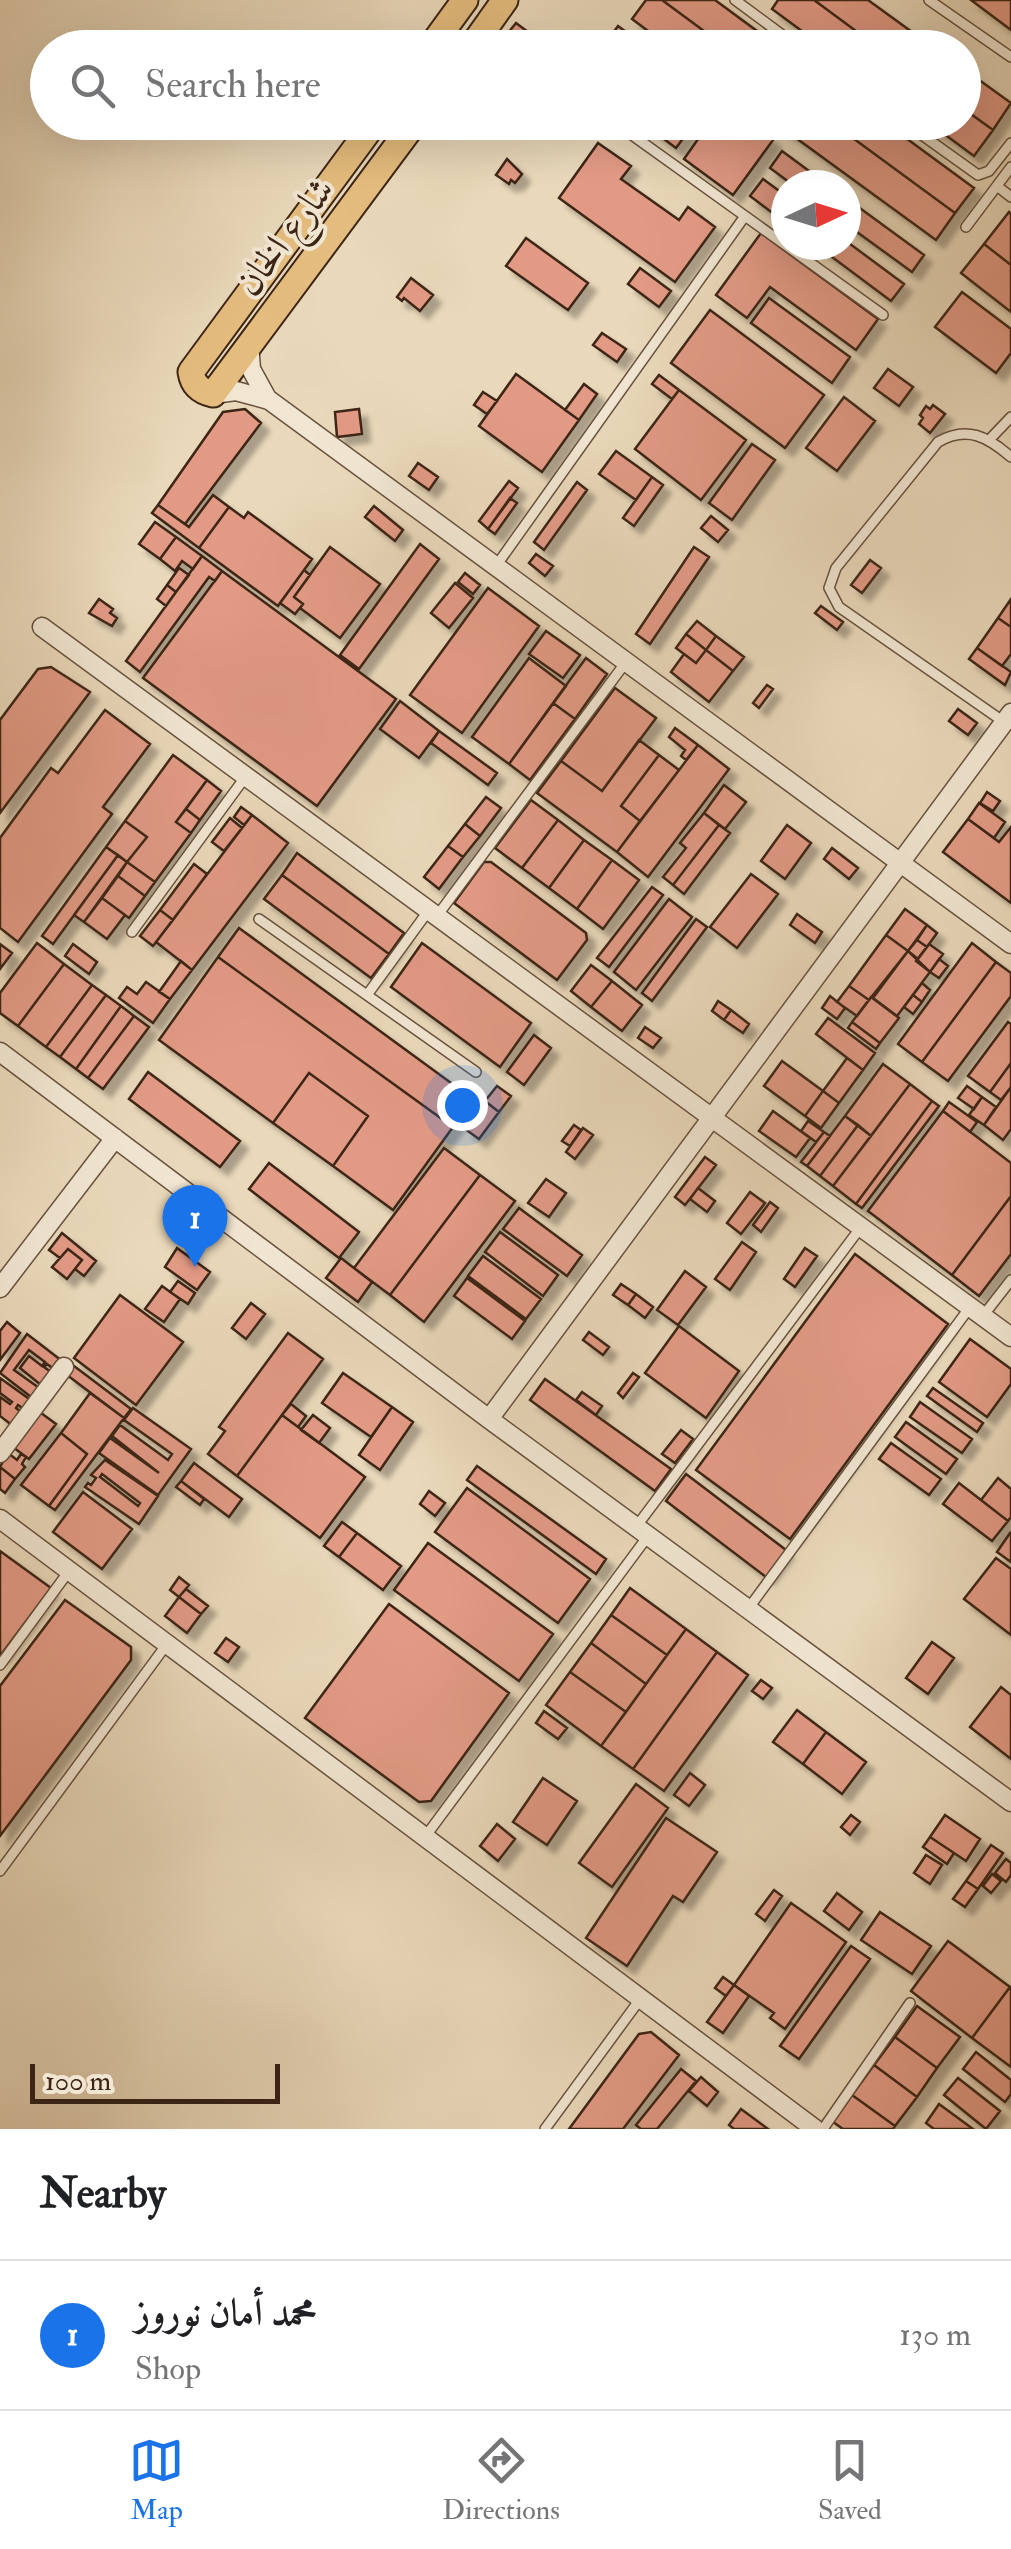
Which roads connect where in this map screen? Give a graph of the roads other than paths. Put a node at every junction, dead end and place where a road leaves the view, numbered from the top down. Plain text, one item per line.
1 (506, 0) edge
2 (735, 0) edge
3 (929, 0) edge
4 (462, 1) edge
5 (442, 30) edge
6 (484, 30) edge
7 (776, 30) edge
8 (972, 30) edge
9 (981, 36) edge
10 (1011, 57) edge
11 (362, 140) edge
12 (402, 140) edge
13 (639, 140) edge
14 (929, 140) edge
15 (1011, 143) edge
16 (1011, 166) edge
17 (997, 186) junction
18 (1011, 196) edge
19 (745, 216) junction
20 (966, 226) dead end
21 (883, 315) dead end
22 (249, 344) junction
23 (213, 394) junction
24 (269, 400) junction
25 (1011, 417) edge
26 (990, 439) junction
27 (1011, 457) edge
28 (496, 566) junction
29 (42, 627) dead end
30 (626, 662) junction
31 (1008, 718) edge
32 (246, 776) junction
33 (900, 863) junction
34 (433, 913) junction
35 (259, 919) dead end
36 (132, 932) dead end
37 (1011, 944) edge
38 (367, 995) junction
39 (0, 1052) edge
40 (476, 1072) dead end
41 (712, 1118) junction
42 (115, 1138) junction
43 (861, 1226) junction
44 (1011, 1280) edge
45 (0, 1288) edge
46 (976, 1312) junction
47 (1011, 1337) edge
48 (64, 1367) dead end
49 (489, 1419) junction
50 (0, 1453) edge
51 (0, 1519) edge
52 (642, 1532) junction
53 (70, 1571) junction
54 (748, 1609) junction
55 (167, 1644) junction
56 (0, 1665) edge
57 (1011, 1802) edge
58 (425, 1837) junction
59 (0, 1872) edge
60 (641, 1998) junction
61 (910, 2003) dead end
62 (545, 2129) edge
63 (815, 2129) edge
64 (823, 2129) edge

1 - 6 main road
2 - 7 lane
3 - 8 lane
4 - 5 main road
9 - 10 lane
11 - 23 main road, شارع الخان
12 - 22 main road, شارع الخان
13 - 19 lane
14 - 15 lane
16 - 17 lane
17 - 18 lane
17 - 20 lane
19 - 21 lane
19 - 28 lane
22 - 23 main road, شارع الخان
22 - 24 street
23 - 24 street
24 - 28 street
25 - 26 lane
26 - 27 lane
26 - 31 lane
28 - 30 street
29 - 32 street
30 - 33 street
30 - 34 lane
31 - 33 street
32 - 34 street
32 - 36 lane
33 - 37 street
33 - 41 street
34 - 38 lane
34 - 41 street
35 - 38 lane
38 - 40 lane
39 - 42 street
41 - 43 street
41 - 49 street
42 - 45 street
42 - 49 street
43 - 46 street
43 - 52 lane
44 - 46 lane
46 - 47 street
46 - 54 lane
48 - 50 street
49 - 52 street
51 - 53 street
52 - 54 street
52 - 58 lane
53 - 55 street
53 - 56 lane
54 - 57 street
55 - 58 street
55 - 59 lane
58 - 60 street
60 - 62 lane
60 - 63 street
61 - 64 lane

